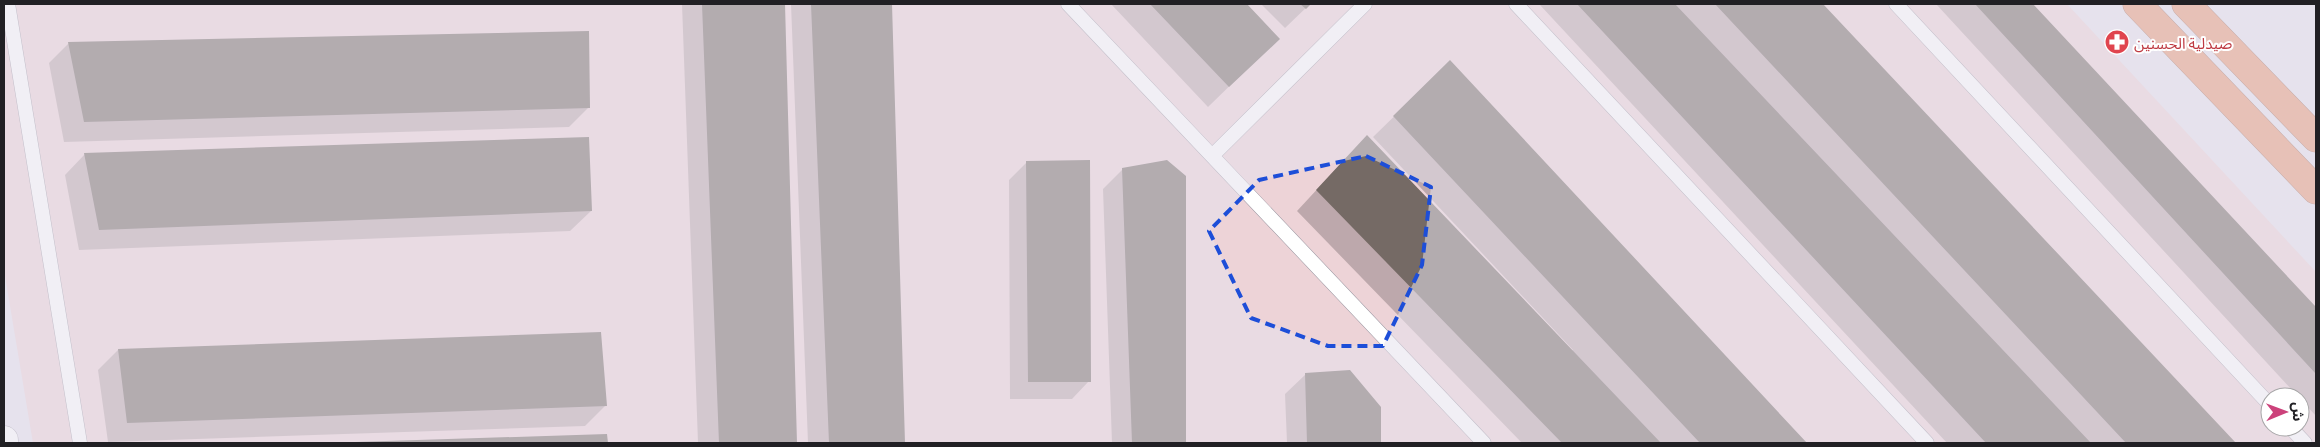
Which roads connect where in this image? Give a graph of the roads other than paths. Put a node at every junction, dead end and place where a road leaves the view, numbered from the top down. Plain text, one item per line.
1 (8, 4) edge
2 (1068, 4) edge
3 (1365, 4) edge
4 (1516, 4) edge
5 (1896, 4) edge
6 (2136, 4) edge
7 (2186, 4) edge
8 (2316, 138) edge
9 (1213, 155) junction
10 (2316, 190) edge
11 (2260, 394) edge
12 (80, 443) edge
13 (1484, 443) edge
14 (1927, 443) edge

1 - 12 lane
2 - 9 lane
3 - 9 lane
4 - 14 lane
5 - 11 lane
6 - 10 highway
7 - 8 highway
9 - 13 lane

